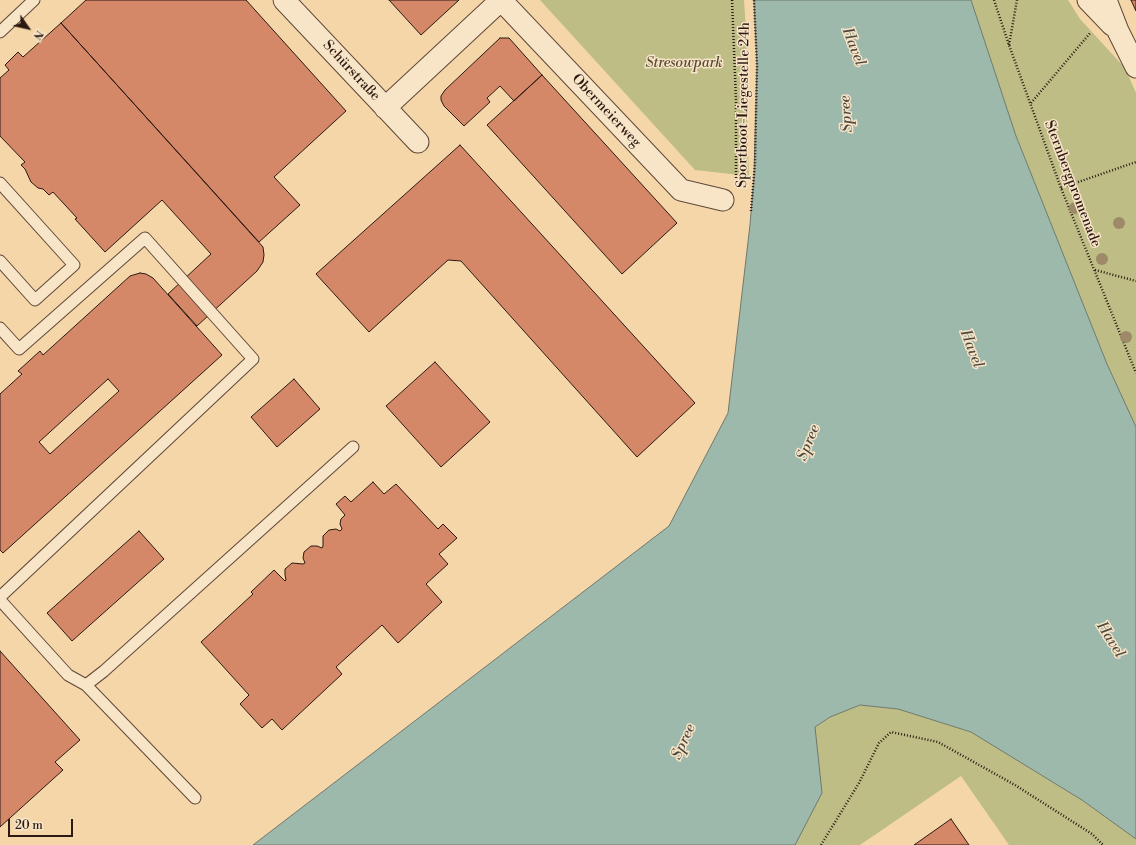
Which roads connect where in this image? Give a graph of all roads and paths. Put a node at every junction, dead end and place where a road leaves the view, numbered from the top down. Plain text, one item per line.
1 (34, 0) edge
2 (284, 0) edge
3 (732, 0) edge
4 (754, 0) edge
5 (994, 0) edge
6 (1017, 0) edge
7 (1088, 0) edge
8 (1109, 16) edge
9 (0, 32) edge
10 (1009, 45) junction
11 (1136, 67) edge
12 (1030, 103) junction
13 (385, 108) junction
14 (418, 142) dead end
15 (1136, 162) edge
16 (0, 183) edge
17 (1061, 188) junction
18 (723, 200) joint
19 (751, 211) dead end
20 (0, 261) edge
21 (1095, 270) junction
22 (1136, 281) edge
23 (0, 328) edge
24 (1136, 373) edge
25 (353, 447) dead end
26 (0, 597) edge
27 (0, 600) edge
28 (86, 685) junction
29 (194, 798) dead end
30 (821, 845) edge
31 (1103, 845) edge

1 - 9 lane
2 - 13 street, Schürstraße
3 - 18 path
4 - 19 path, Sportboot-Liegestelle 24h
5 - 10 path, Sternbergpromenade
6 - 10 path
7 - 8 street
8 - 11 street
8 - 12 path
10 - 12 path, Sternbergpromenade
12 - 17 path, Sternbergpromenade
13 - 14 street, Schürstraße
13 - 18 street, Obermeierweg
15 - 17 path
16 - 20 lane
17 - 21 path, Sternbergpromenade
21 - 22 path
21 - 24 path, Sternbergpromenade
23 - 26 lane
25 - 28 lane
27 - 28 lane
28 - 29 lane
30 - 31 path

